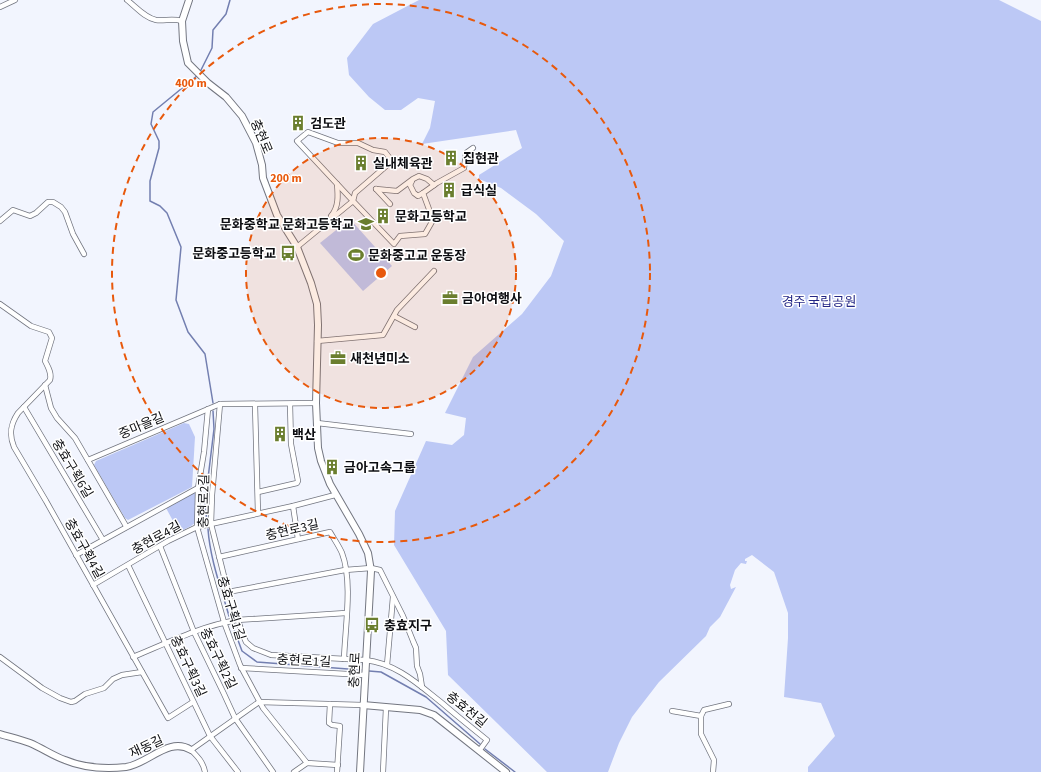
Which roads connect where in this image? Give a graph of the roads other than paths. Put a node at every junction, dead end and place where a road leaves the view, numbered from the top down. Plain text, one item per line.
1 (16, 0) edge
2 (127, 0) edge
3 (189, 0) edge
4 (0, 7) edge
5 (182, 21) junction
6 (473, 148) dead end
7 (413, 179) junction
8 (337, 184) junction
9 (434, 185) junction
10 (423, 193) junction
11 (353, 200) junction
12 (390, 204) dead end
13 (0, 221) edge
14 (326, 223) junction
15 (297, 247) junction
16 (84, 254) dead end
17 (434, 271) dead end
18 (0, 304) edge
19 (394, 316) junction
20 (415, 327) dead end
21 (317, 341) junction
22 (45, 385) junction
23 (316, 403) junction
24 (220, 404) junction
25 (290, 404) junction
26 (255, 405) junction
27 (24, 407) junction
28 (208, 408) junction
29 (317, 423) junction
30 (411, 434) dead end
31 (88, 460) junction
32 (198, 488) junction
33 (258, 492) junction
34 (335, 495) junction
35 (293, 506) junction
36 (258, 513) junction
37 (211, 524) junction
38 (126, 526) junction
39 (197, 527) junction
40 (298, 539) junction
41 (103, 540) junction
42 (160, 546) junction
43 (76, 555) junction
44 (219, 557) junction
45 (128, 565) junction
46 (371, 568) junction
47 (345, 570) junction
48 (93, 585) junction
49 (228, 592) junction
50 (392, 593) junction
51 (346, 613) junction
52 (238, 620) junction
53 (224, 622) junction
54 (194, 632) junction
55 (166, 644) junction
56 (0, 657) edge
57 (133, 657) junction
58 (344, 659) junction
59 (366, 660) junction
60 (386, 665) junction
61 (242, 668) junction
62 (142, 672) junction
63 (365, 675) junction
64 (422, 687) junction
65 (193, 702) junction
66 (259, 702) junction
67 (330, 704) junction
68 (729, 704) dead end
69 (363, 706) junction
70 (386, 708) junction
71 (672, 711) dead end
72 (701, 716) junction
73 (235, 718) junction
74 (0, 734) edge
75 (210, 736) junction
76 (191, 750) junction
77 (479, 751) junction
78 (307, 762) junction
79 (338, 765) junction
80 (205, 772) edge
81 (238, 772) edge
82 (273, 772) edge
83 (294, 772) edge
84 (337, 772) edge
85 (360, 772) edge
86 (383, 772) edge
87 (506, 772) edge
88 (713, 772) edge

1 - 4 street
2 - 5 street
3 - 5 street, 충현로
5 - 15 street, 충현로
6 - 9 street
7 - 9 street
7 - 10 street
7 - 12 street
8 - 11 street
8 - 11 street
8 - 14 street
9 - 10 street
10 - 11 street
11 - 14 street
13 - 16 street
14 - 15 street
15 - 21 street, 충현로
17 - 19 street
18 - 22 street
19 - 20 street
19 - 21 street
21 - 23 street, 충현로
22 - 27 street, 충효구획4길
22 - 31 street
23 - 25 street, 중마을길
23 - 29 street, 충현로
24 - 26 street, 중마을길
24 - 28 street, 중마을길
24 - 37 street, 충현로2길
25 - 26 street, 중마을길
25 - 33 street
26 - 33 street
27 - 41 street, 충효구획6길
27 - 43 street, 충효구획4길
28 - 31 street, 중마을길
28 - 32 street, 충효구획1길
29 - 30 street
29 - 34 street, 충현로
31 - 38 street
32 - 38 street
32 - 39 street, 충효구획1길
33 - 36 street
34 - 35 street, 충현로4길
34 - 46 street, 충현로
35 - 36 street, 충현로4길
35 - 40 street
36 - 37 street, 충현로4길
37 - 39 street, 충현로4길
37 - 44 street, 충현로2길
38 - 41 street
39 - 42 street, 충현로4길
39 - 53 street, 충효구획1길
40 - 44 street, 충현로3길
40 - 47 street, 충현로3길
41 - 43 street
42 - 45 street, 충현로4길
42 - 54 street, 충효구획2길
43 - 48 street, 충효구획4길
44 - 49 street, 충현로2길
45 - 48 street, 충현로4길
45 - 55 street, 충효구획3길
46 - 47 street
46 - 50 street
46 - 59 street, 충현로
47 - 49 street
47 - 51 street, 충현로3길
48 - 57 street, 충효구획4길
49 - 52 street, 충현로2길
50 - 60 street
50 - 64 street
51 - 52 street
51 - 58 street, 충현로3길
52 - 53 street
52 - 58 street, 충현로2길
53 - 54 street
53 - 61 street, 충효구획1길
54 - 55 street
54 - 73 street, 충효구획2길
55 - 57 street
55 - 65 street, 충효구획3길
56 - 62 street
57 - 62 street, 충효구획4길
58 - 59 street, 충현로2길
59 - 60 street, 충현로2길
59 - 63 street, 충현로
60 - 64 street, 충현로2길
61 - 63 street, 충현로1길
61 - 66 street, 충효구획1길
62 - 65 street, 충효구획4길
63 - 69 street, 충현로
64 - 77 street, 충효천길
65 - 75 street, 충효구획3길
66 - 67 street
66 - 73 street
66 - 78 street, 충효구획1길
67 - 69 street
67 - 79 street
68 - 72 street
69 - 70 street, 충효천길
69 - 85 street, 충현로
70 - 77 street, 충효천길
70 - 86 street
71 - 72 street
72 - 88 street
73 - 75 street
73 - 82 street, 충효구획2길
74 - 76 street, 재동길
75 - 76 street
75 - 81 street, 충효구획3길
76 - 80 street
77 - 87 street, 충효천길
78 - 79 street
78 - 83 street
79 - 84 street

